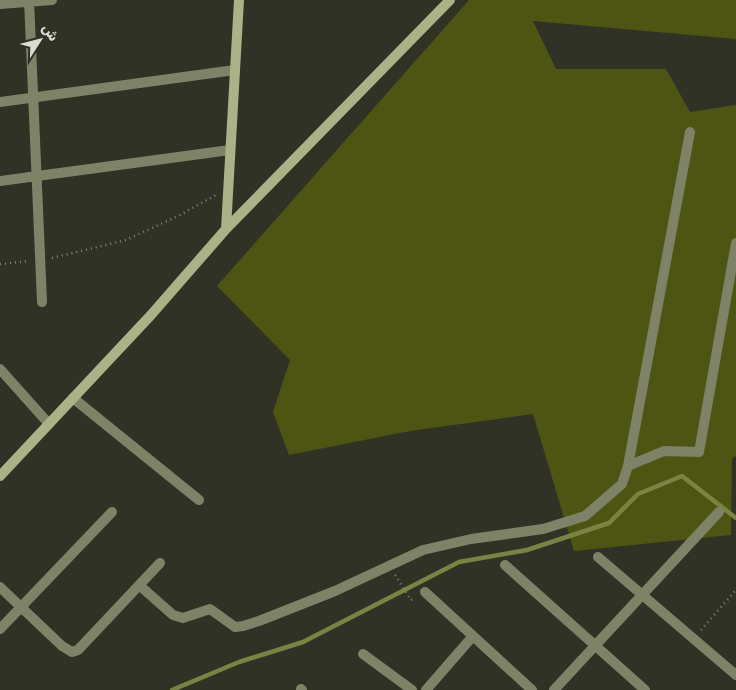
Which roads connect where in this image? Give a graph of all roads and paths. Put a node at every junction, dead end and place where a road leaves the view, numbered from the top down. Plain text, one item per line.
1 (52, 0) edge
2 (239, 0) edge
3 (450, 0) edge
4 (29, 1) edge
5 (0, 4) edge
6 (235, 70) junction
7 (33, 99) junction
8 (0, 102) edge
9 (690, 132) dead end
10 (230, 150) junction
11 (36, 176) junction
12 (0, 181) edge
13 (229, 189) junction
14 (226, 229) junction
15 (736, 243) edge
16 (40, 260) junction
17 (0, 264) edge
18 (42, 302) dead end
19 (0, 369) edge
20 (73, 398) junction
21 (49, 424) junction
22 (628, 466) junction
23 (0, 476) edge
24 (199, 500) dead end
25 (112, 512) dead end
26 (719, 512) dead end
27 (598, 557) dead end
28 (160, 563) dead end
29 (504, 565) dead end
30 (390, 567) junction
31 (139, 585) junction
32 (0, 587) edge
33 (736, 590) edge
34 (425, 592) joint
35 (642, 596) junction
36 (21, 607) junction
37 (0, 629) edge
38 (473, 636) junction
39 (694, 639) junction
40 (596, 645) junction
41 (363, 654) dead end
42 (736, 675) edge
43 (412, 690) edge
44 (426, 690) edge
45 (532, 690) edge
46 (554, 690) edge
47 (645, 690) edge

1 - 4 street
2 - 6 street
3 - 14 street
4 - 5 street
4 - 7 street
6 - 7 street
6 - 10 street
7 - 8 street
7 - 11 street
9 - 22 street
10 - 11 street
10 - 13 street
11 - 12 street
11 - 16 street
13 - 14 street
13 - 16 path
14 - 20 street
15 - 22 street
16 - 17 path
16 - 18 street
19 - 21 street
20 - 21 street
20 - 24 street
21 - 23 street
22 - 30 street
25 - 36 street
26 - 35 street
27 - 35 street
28 - 31 street
29 - 40 street
30 - 31 street
30 - 34 path
31 - 36 street
32 - 36 street
33 - 39 path
34 - 38 street
35 - 39 street
35 - 40 street
36 - 37 street
38 - 44 street
38 - 45 street
39 - 42 street
40 - 46 street
40 - 47 street
41 - 43 street

